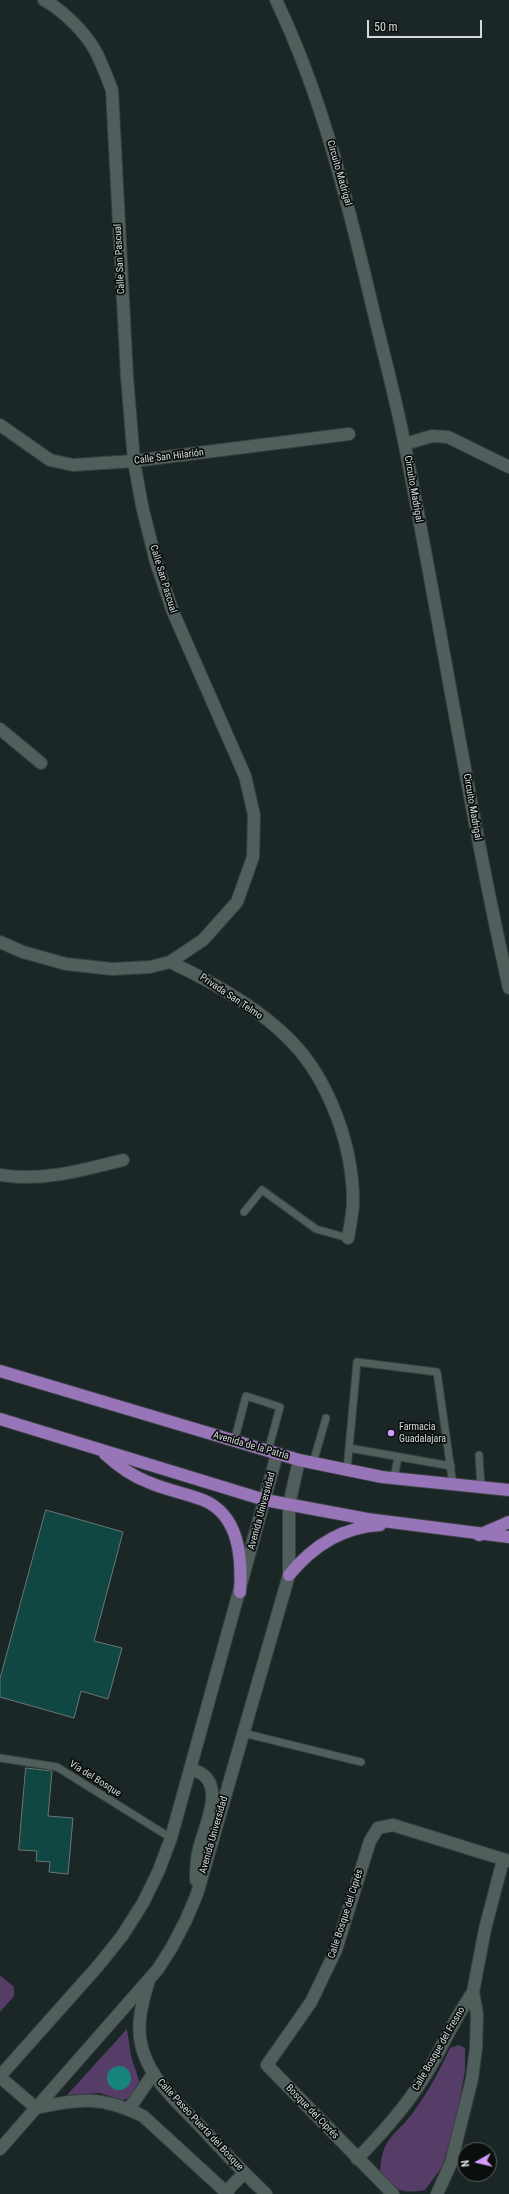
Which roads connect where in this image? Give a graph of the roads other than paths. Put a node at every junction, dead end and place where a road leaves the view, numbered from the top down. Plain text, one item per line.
1 (44, 0) edge
2 (276, 0) edge
3 (0, 426) edge
4 (349, 434) dead end
5 (405, 444) junction
6 (134, 461) junction
7 (509, 467) edge
8 (0, 729) edge
9 (41, 763) dead end
10 (0, 942) edge
11 (170, 962) junction
12 (509, 988) edge
13 (123, 1160) dead end
14 (0, 1176) edge
15 (244, 1212) dead end
16 (348, 1238) joint
17 (0, 1371) edge
18 (326, 1418) dead end
19 (0, 1419) edge
20 (234, 1442) junction
21 (349, 1448) junction
22 (99, 1449) junction
23 (273, 1453) junction
24 (479, 1454) dead end
25 (398, 1457) junction
26 (299, 1460) junction
27 (313, 1463) junction
28 (450, 1466) junction
29 (347, 1470) junction
30 (394, 1478) junction
31 (453, 1485) junction
32 (481, 1488) junction
33 (509, 1490) edge
34 (265, 1500) junction
35 (289, 1505) junction
36 (509, 1522) edge
37 (417, 1526) junction
38 (479, 1534) junction
39 (509, 1537) edge
40 (289, 1575) junction
41 (240, 1592) junction
42 (243, 1734) junction
43 (0, 1758) edge
44 (360, 1762) dead end
45 (190, 1769) junction
46 (171, 1838) junction
47 (506, 1860) edge
48 (197, 1894) junction
49 (149, 1980) junction
50 (473, 1992) junction
51 (267, 2065) joint
52 (153, 2074) junction
53 (0, 2077) edge
54 (36, 2108) junction
55 (129, 2109) junction
56 (0, 2150) edge
57 (357, 2159) junction
58 (244, 2173) junction
59 (227, 2193) edge
60 (266, 2194) edge
61 (393, 2194) edge
62 (437, 2194) edge

1 - 6 street, Calle San Pascual
2 - 5 street, Circuito Madrigal
3 - 6 street, Calle San Hilarión
4 - 6 street, Calle San Hilarión
5 - 7 street
5 - 12 street, Circuito Madrigal
6 - 11 street, Calle San Pascual
8 - 9 street
10 - 11 street, Calle San Pascual
11 - 16 street, Privada San Telmo
13 - 14 street
15 - 16 lane
17 - 20 main road, Avenida de la Patria
18 - 27 lane
19 - 22 main road
20 - 23 main road, Avenida de la Patria
20 - 23 lane
21 - 25 lane
21 - 28 lane
21 - 29 lane
22 - 34 main road
22 - 41 main road
23 - 26 main road, Avenida de la Patria
23 - 34 street, Avenida Universidad
24 - 32 lane
25 - 28 lane
25 - 30 lane
26 - 27 main road, Avenida de la Patria
26 - 35 street, Avenida Universidad
27 - 29 main road, Avenida de la Patria
28 - 31 lane
29 - 30 main road, Avenida de la Patria
30 - 31 main road, Avenida de la Patria
31 - 32 main road, Avenida de la Patria
32 - 33 main road, Avenida de la Patria
34 - 35 main road
34 - 41 street, Avenida Universidad
35 - 37 main road
35 - 40 street, Avenida Universidad
36 - 38 main road
37 - 38 main road
37 - 40 main road
38 - 39 main road
40 - 42 street, Avenida Universidad
41 - 45 street, Avenida Universidad
42 - 44 lane
42 - 48 street, Avenida Universidad
43 - 46 lane, Vía del Bosque
45 - 46 street, Avenida Universidad
45 - 48 street
46 - 53 street, Avenida Universidad
47 - 50 street, Calle Bosque del Fresno
47 - 51 street, Calle Bosque del Ciprés
48 - 49 street, Avenida Universidad
49 - 52 street, Calle Paseo Puerta del Bosque
49 - 54 street, Avenida Universidad
50 - 57 street, Calle Bosque del Fresno
50 - 62 street, Calle Bosque del Fresno
51 - 57 street, Bosque del Ciprés
52 - 55 street
52 - 58 street, Calle Paseo Puerta del Bosque
53 - 54 street
54 - 55 street
54 - 56 street, Avenida Universidad
55 - 59 street
57 - 61 street, Bosque del Ciprés
58 - 59 street
58 - 60 street, Calle Paseo Puerta del Bosque

